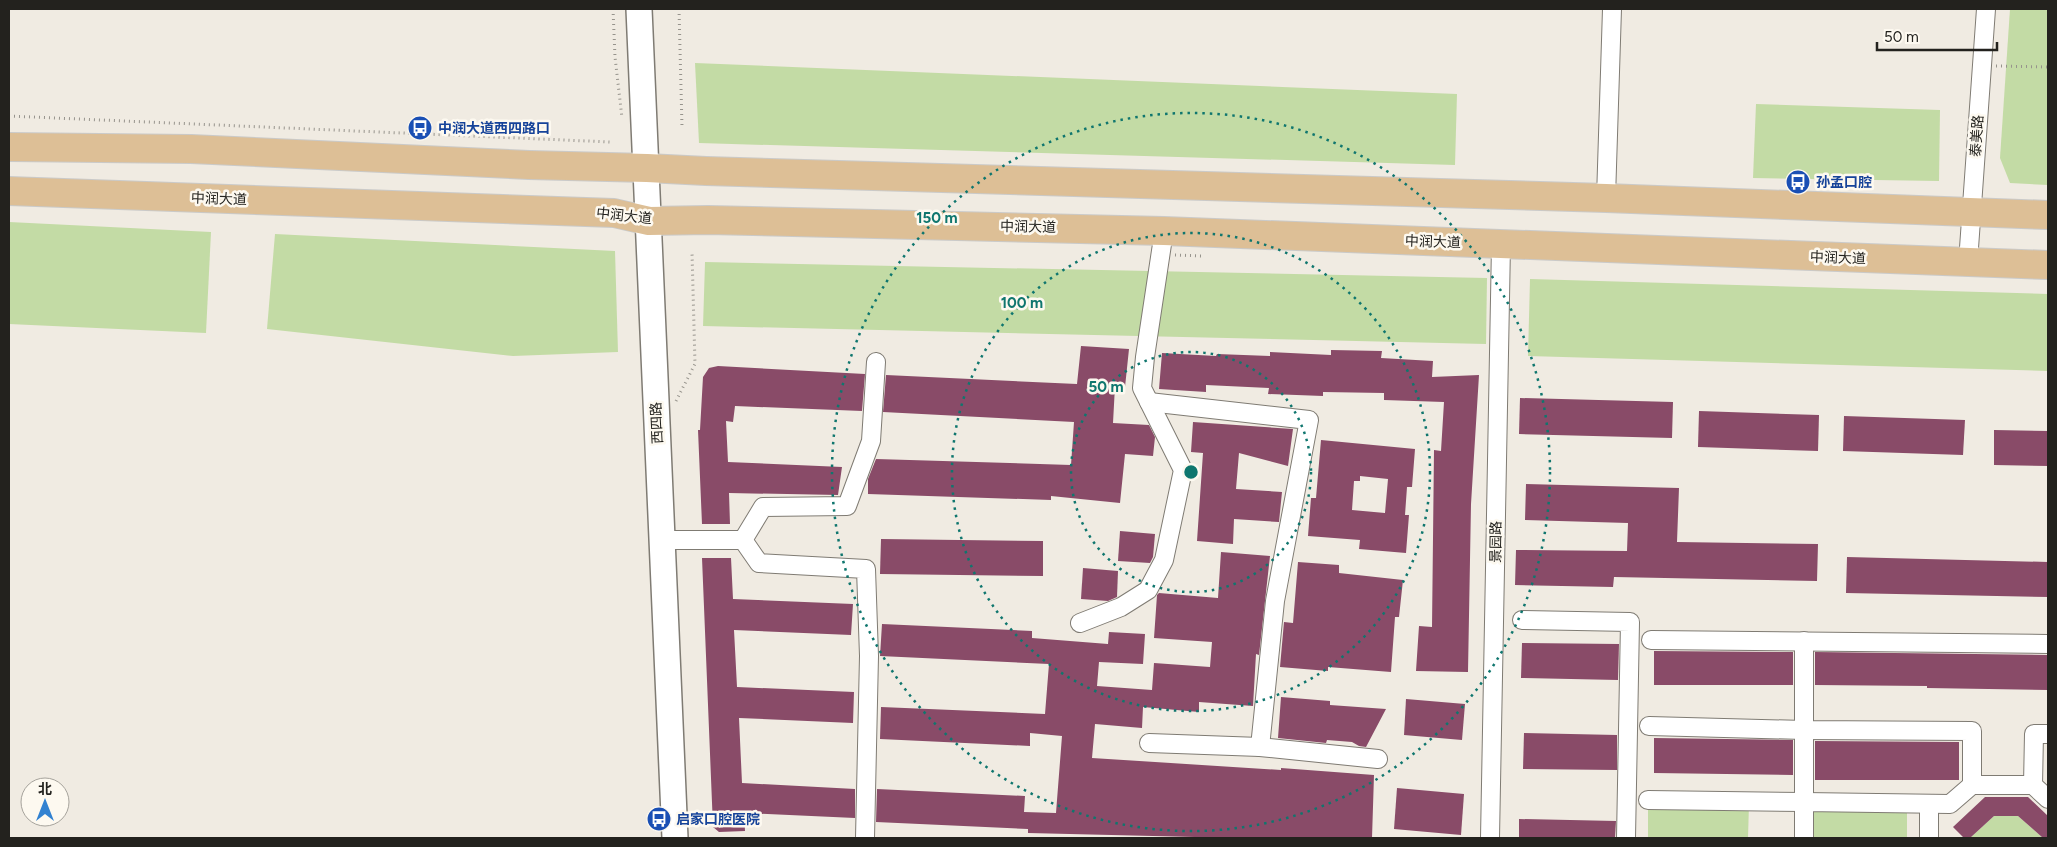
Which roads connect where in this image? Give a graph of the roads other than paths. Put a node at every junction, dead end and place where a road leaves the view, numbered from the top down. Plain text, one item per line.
1 (639, 9) edge
2 (654, 9) edge
3 (1612, 9) edge
4 (1986, 9) edge
5 (9, 147) edge
6 (655, 168) junction
7 (9, 191) edge
8 (1606, 198) junction
9 (1972, 212) junction
10 (2048, 215) edge
11 (657, 220) junction
12 (1164, 231) junction
13 (1501, 245) junction
14 (1968, 262) junction
15 (2048, 265) edge
16 (876, 362) dead end
17 (1149, 402) junction
18 (670, 540) junction
19 (743, 540) junction
20 (1522, 620) dead end
21 (1080, 623) dead end
22 (1651, 640) dead end
23 (1804, 641) junction
24 (2048, 644) edge
25 (1649, 726) dead end
26 (1804, 730) junction
27 (2048, 734) edge
28 (1149, 743) dead end
29 (1260, 747) junction
30 (1378, 760) dead end
31 (1972, 785) junction
32 (2033, 786) junction
33 (2048, 798) edge
34 (1648, 800) dead end
35 (1804, 802) junction
36 (1929, 804) junction
37 (675, 838) edge
38 (688, 838) edge
39 (865, 838) edge
40 (1490, 838) edge
41 (1626, 838) edge
42 (1804, 838) edge
43 (1929, 838) edge

1 - 6 street, 西四路
2 - 6 street, 西四路
3 - 8 street
4 - 9 street, 泰美路
5 - 6 main road
6 - 8 main road
6 - 11 street, 西四路
7 - 11 main road, 中润大道
8 - 9 main road
9 - 10 main road
9 - 14 street, 泰美路
11 - 12 main road, 中润大道
11 - 18 street, 西四路
11 - 18 street, 西四路
12 - 13 main road, 中润大道
12 - 17 street
13 - 14 main road, 中润大道
13 - 40 street, 景园路
14 - 15 main road, 中润大道
16 - 19 street
17 - 21 street
17 - 29 street
18 - 19 street
18 - 37 street, 西四路
18 - 38 street, 西四路
19 - 39 street
20 - 41 street
22 - 23 street
23 - 24 street
23 - 26 street
25 - 26 street
26 - 31 street
26 - 35 street
27 - 32 street
28 - 29 street
29 - 30 street
31 - 32 street
31 - 36 street
32 - 33 street
34 - 35 street
35 - 36 street
35 - 42 street
36 - 43 street

